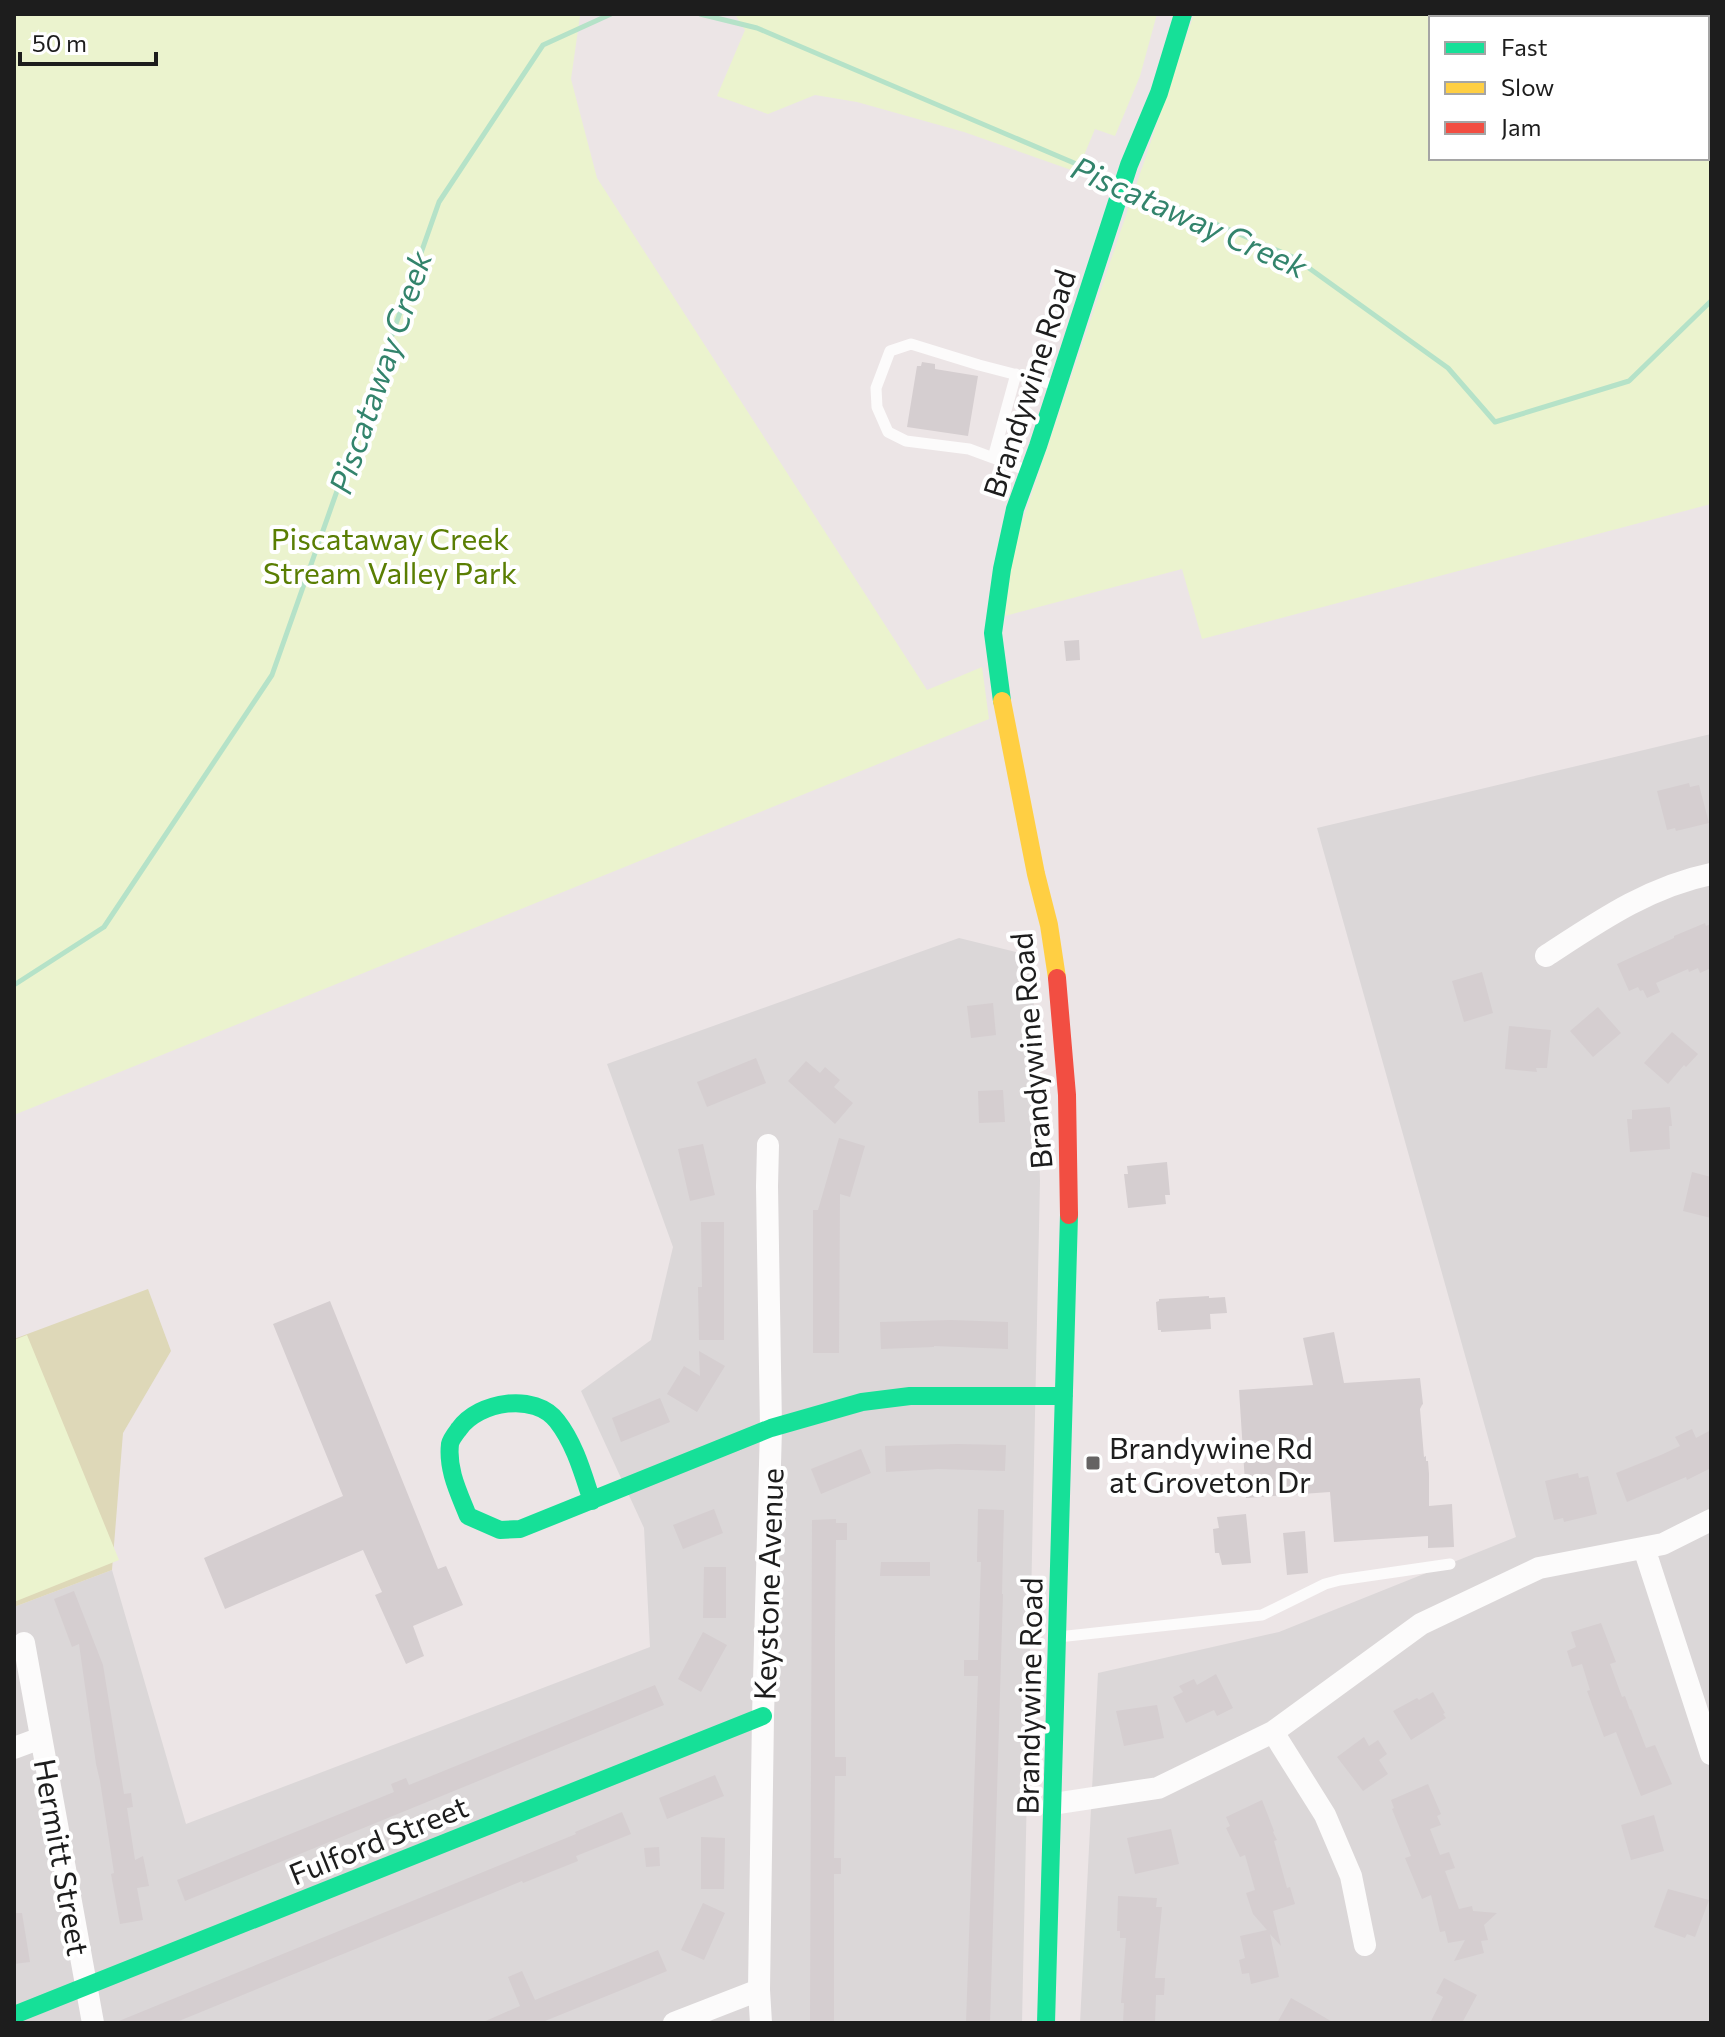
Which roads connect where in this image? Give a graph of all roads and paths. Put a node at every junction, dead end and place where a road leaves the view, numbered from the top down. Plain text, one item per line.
1 (1183, 14) edge
2 (1016, 374) junction
3 (1057, 385) junction
4 (993, 458) junction
5 (1029, 471) junction
6 (1711, 874) edge
7 (1546, 956) dead end
8 (768, 1145) dead end
9 (1064, 1396) junction
10 (771, 1428) junction
11 (592, 1501) junction
12 (1711, 1520) edge
13 (1644, 1548) junction
14 (1450, 1564) dead end
15 (1057, 1637) junction
16 (24, 1643) dead end
17 (763, 1716) junction
18 (1273, 1732) junction
19 (41, 1738) junction
20 (1709, 1742) edge
21 (14, 1748) edge
22 (1053, 1804) junction
23 (1365, 1945) dead end
24 (87, 1985) junction
25 (759, 1990) junction
26 (14, 2015) edge
27 (93, 2023) edge
28 (674, 2023) edge
29 (761, 2023) edge
30 (1046, 2023) edge

1 - 3 main road, Brandywine Road
2 - 3 lane
2 - 4 lane
2 - 4 lane
3 - 5 main road, Brandywine Road
4 - 5 lane
5 - 9 main road, Brandywine Road
6 - 7 street
8 - 10 street, Keystone Avenue
9 - 10 main road
9 - 15 main road, Brandywine Road
10 - 11 main road
10 - 17 street, Keystone Avenue
11 - 11 main road
12 - 13 street
13 - 18 street
13 - 20 street
14 - 15 lane
15 - 22 main road, Brandywine Road
16 - 19 street, Hermitt Street
17 - 24 main road, Fulford Street
17 - 25 street, Keystone Avenue
18 - 22 street
18 - 23 street
19 - 21 street
19 - 24 street, Hermitt Street
22 - 30 main road, Brandywine Road
24 - 26 main road, Fulford Street
24 - 27 street, Hermitt Street
25 - 28 street
25 - 29 street, Keystone Avenue

